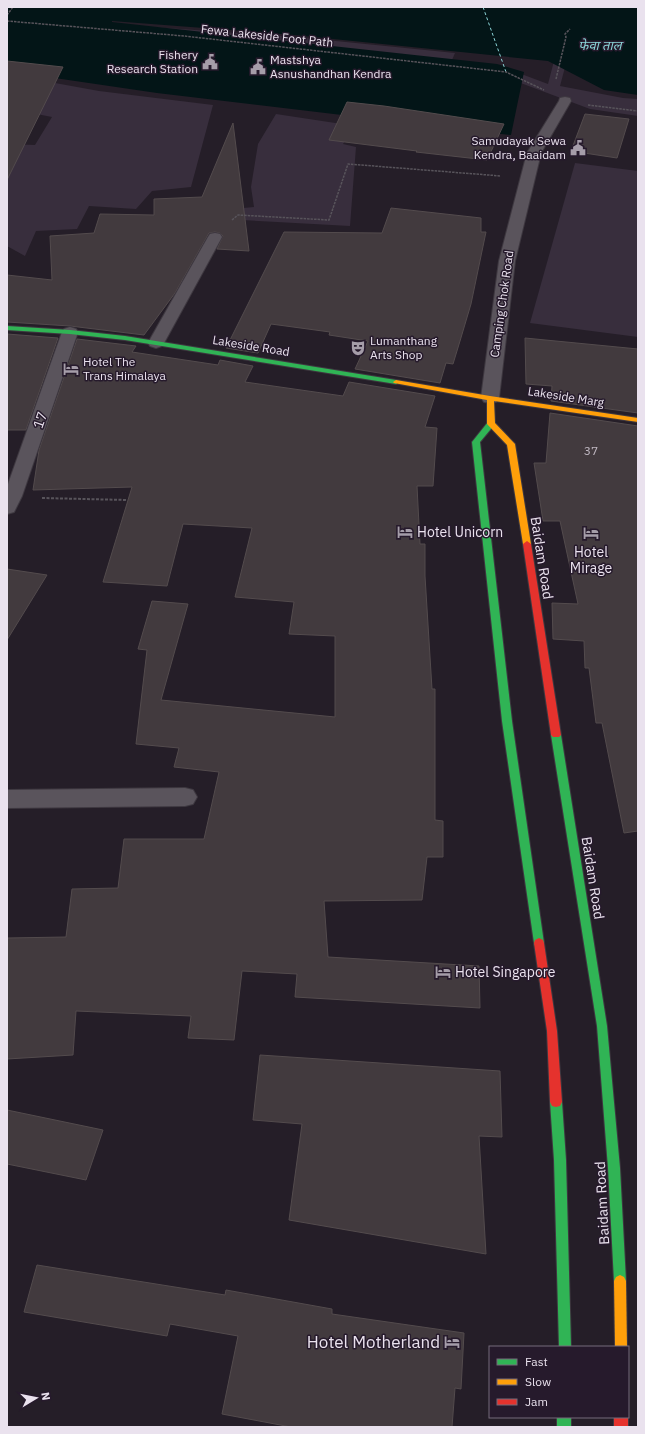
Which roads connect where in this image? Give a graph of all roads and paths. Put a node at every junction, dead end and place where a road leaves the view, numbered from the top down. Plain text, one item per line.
1 (13, 7) edge
2 (7, 15) edge
3 (7, 22) edge
4 (570, 29) dead end
5 (558, 98) junction
6 (638, 111) edge
7 (528, 178) junction
8 (215, 237) joint
9 (7, 328) edge
10 (70, 332) junction
11 (156, 343) junction
12 (490, 398) junction
13 (638, 420) edge
14 (491, 424) junction
15 (127, 500) dead end
16 (10, 502) edge
17 (185, 797) dead end
18 (7, 799) edge
19 (565, 1346) edge
20 (621, 1346) edge

1 - 2 path
3 - 5 path, Fewa Lakeside Foot Path
4 - 5 path
5 - 6 path, Fewa Lakeside Foot Path
5 - 7 street, Camping Chok Road
7 - 8 path
7 - 12 street, Camping Chok Road
8 - 11 street
9 - 10 main road, Lakeside Road
10 - 11 main road, Lakeside Road
10 - 16 street, 17 / 17
11 - 12 main road, Lakeside Road
12 - 13 main road, Lakeside Marg
12 - 14 main road
14 - 19 main road
14 - 20 main road, Baidam Road
15 - 16 path
17 - 18 street

